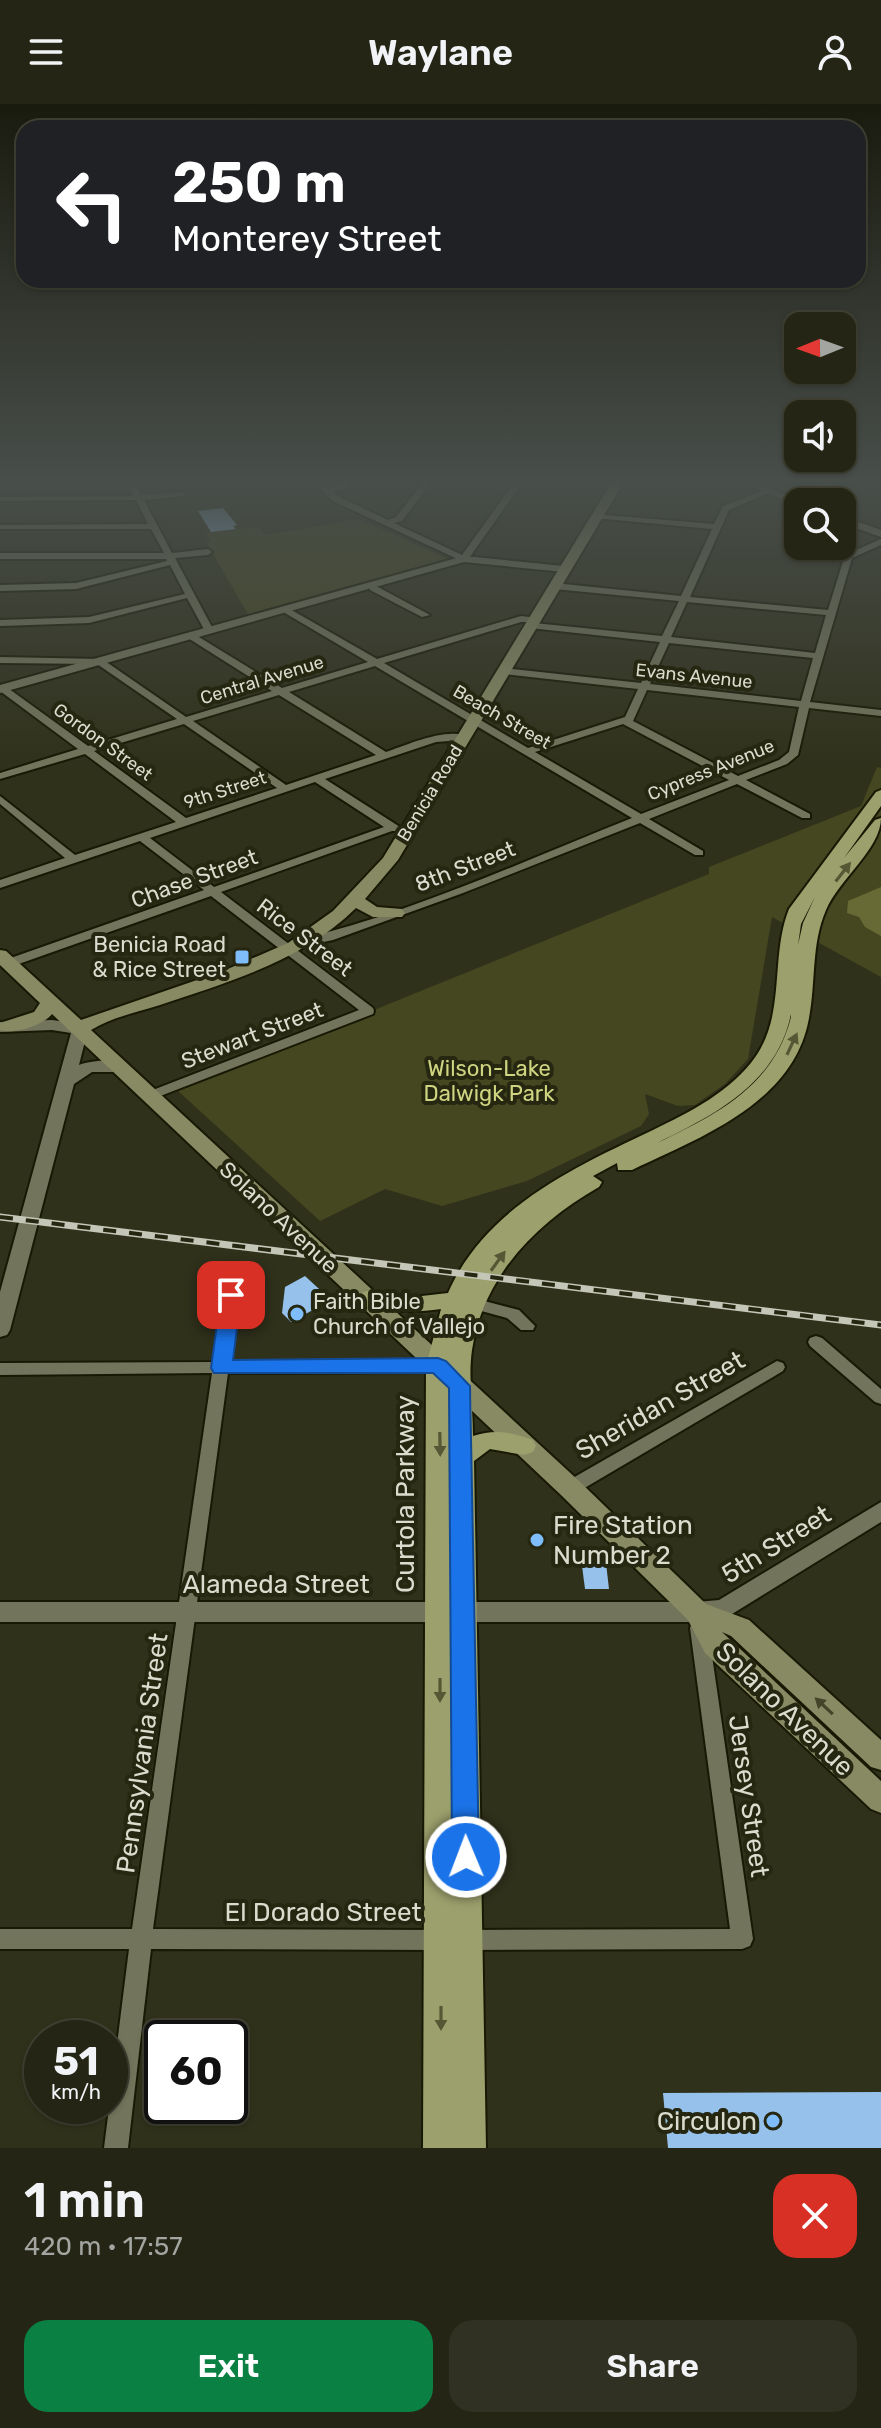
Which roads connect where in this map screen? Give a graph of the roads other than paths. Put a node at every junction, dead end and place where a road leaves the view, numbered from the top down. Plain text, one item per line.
1 (113, 575) edge
2 (180, 575) edge
3 (413, 575) edge
4 (560, 575) edge
5 (694, 575) edge
6 (842, 575) edge
7 (554, 586) junction
8 (0, 588) edge
9 (373, 588) junction
10 (190, 595) junction
11 (684, 599) junction
12 (288, 611) junction
13 (830, 613) junction
14 (425, 615) dead end
15 (532, 622) junction
16 (0, 623) edge
17 (209, 631) junction
18 (191, 636) junction
19 (665, 640) junction
20 (818, 656) junction
21 (0, 660) edge
22 (99, 661) junction
23 (376, 663) junction
24 (503, 671) junction
25 (644, 687) junction
26 (1, 688) edge
27 (281, 691) junction
28 (804, 705) junction
29 (881, 713) edge
30 (186, 720) junction
31 (475, 720) junction
32 (625, 721) junction
33 (463, 737) junction
34 (87, 750) junction
35 (529, 751) junction
36 (385, 756) junction
37 (0, 776) edge
38 (317, 779) junction
39 (741, 780) junction
40 (285, 789) junction
41 (881, 795) edge
42 (0, 799) edge
43 (806, 816) dead end
44 (639, 818) junction
45 (185, 823) junction
46 (881, 823) edge
47 (391, 828) junction
48 (408, 830) junction
49 (142, 837) junction
50 (699, 853) dead end
51 (74, 860) junction
52 (0, 884) edge
53 (213, 892) junction
54 (356, 900) junction
55 (396, 913) junction
56 (295, 946) junction
57 (4, 959) edge
58 (50, 1002) junction
59 (368, 1011) joint
60 (4, 1027) edge
61 (80, 1029) junction
62 (120, 1067) junction
63 (66, 1082) junction
64 (150, 1096) junction
65 (234, 1271) dead end
66 (367, 1299) junction
67 (463, 1301) junction
68 (527, 1326) dead end
69 (0, 1330) edge
70 (816, 1342) dead end
71 (438, 1366) junction
72 (777, 1367) dead end
73 (222, 1368) junction
74 (0, 1369) edge
75 (459, 1386) junction
76 (881, 1398) edge
77 (524, 1446) junction
78 (462, 1458) junction
79 (570, 1488) junction
80 (881, 1511) edge
81 (0, 1612) edge
82 (189, 1612) junction
83 (452, 1612) junction
84 (697, 1612) junction
85 (881, 1760) edge
86 (859, 1780) junction
87 (881, 1800) edge
88 (0, 1939) edge
89 (742, 1939) joint
90 (141, 1940) junction
91 (454, 1940) junction
92 (116, 2148) edge
93 (440, 2148) edge
94 (469, 2148) edge

1 - 8 street
2 - 10 street
3 - 9 street
4 - 7 main road, Benicia Road
5 - 11 street
6 - 13 street, Cypress Avenue
7 - 11 street
7 - 15 main road, Benicia Road
9 - 12 street
9 - 14 street
10 - 16 street
10 - 17 street
11 - 13 street
11 - 19 street
12 - 17 street
12 - 23 street, Beach Street
13 - 20 street, Cypress Avenue
15 - 19 street, Central Avenue
15 - 23 street, Central Avenue
15 - 24 main road, Benicia Road
17 - 18 street
18 - 22 street
18 - 27 street
19 - 20 street, Central Avenue
19 - 25 street
20 - 28 street, Cypress Avenue
21 - 22 street
22 - 26 street
22 - 30 street
23 - 27 street, Central Avenue
23 - 31 street, Beach Street
24 - 25 street, Evans Avenue
24 - 31 main road, Benicia Road
25 - 28 street, Evans Avenue
25 - 32 street
26 - 34 street, Gordon Street
27 - 30 street, Central Avenue
27 - 36 street
28 - 29 street, Evans Avenue
28 - 39 street, Cypress Avenue
30 - 34 street, Central Avenue
30 - 40 street
31 - 33 main road, Benicia Road
31 - 35 street, Beach Street
32 - 35 street
32 - 39 street
33 - 36 street, 9th Street
33 - 48 main road, Benicia Road
34 - 37 street, Central Avenue
34 - 45 street, Gordon Street
35 - 44 street, Beach Street
36 - 38 street, 9th Street
38 - 40 street, 9th Street
38 - 47 street
39 - 43 street
39 - 44 street, Cypress Avenue
40 - 45 street, 9th Street
41 - 67 main road, Curtola Parkway
42 - 51 street
44 - 50 street, Beach Street
44 - 55 street, 8th Street
45 - 49 street, 9th Street
67 -> 46 main road, Curtola Parkway
47 - 48 street
47 - 53 street, Chase Street
48 - 54 main road, Benicia Road
49 - 51 street, 9th Street
49 - 53 street, Rice Street
51 - 52 street, 9th Street
53 - 56 street, Rice Street
53 - 57 street, Chase Street
54 - 55 main road
54 - 56 main road, Benicia Road
55 - 56 street, 8th Street
56 - 59 street, Rice Street
56 - 61 main road, Benicia Road
57 - 58 main road, Solano Avenue
58 - 60 main road
58 - 61 main road, Solano Avenue
59 - 64 street, Stewart Street
60 - 61 street
61 - 62 main road, Solano Avenue
61 - 63 street
62 - 63 street
62 - 64 main road, Solano Avenue
63 - 69 street
64 - 66 main road, Solano Avenue
65 - 73 street, Pennsylvania Street
66 - 67 main road
66 - 71 main road, Solano Avenue
67 - 68 street
67 - 71 main road, Curtola Parkway
67 - 75 main road, Curtola Parkway
70 - 76 street
71 - 73 street
71 - 75 main road, Solano Avenue
71 -> 83 main road, Curtola Parkway
72 - 79 street, Sheridan Street
73 - 74 street
73 - 82 street, Pennsylvania Street
75 - 77 main road, Solano Avenue
75 - 78 main road, Curtola Parkway
77 - 78 main road
77 - 79 main road, Solano Avenue
78 - 83 main road, Curtola Parkway
79 - 84 main road, Solano Avenue
80 - 84 street, 5th Street
81 - 82 street, Alameda Street
82 - 83 street, Alameda Street
82 - 90 street, Pennsylvania Street
83 - 84 street, Alameda Street
83 - 91 main road, Curtola Parkway
85 -> 84 main road, Solano Avenue
84 - 86 main road, Solano Avenue
84 - 89 street, Jersey Street
85 - 86 street
86 - 87 main road, Solano Avenue
88 - 90 street, El Dorado Street
89 - 91 street, El Dorado Street
90 - 91 street, El Dorado Street
90 - 92 street, Pennsylvania Street
91 -> 93 main road, Curtola Parkway
91 - 94 main road, Curtola Parkway

